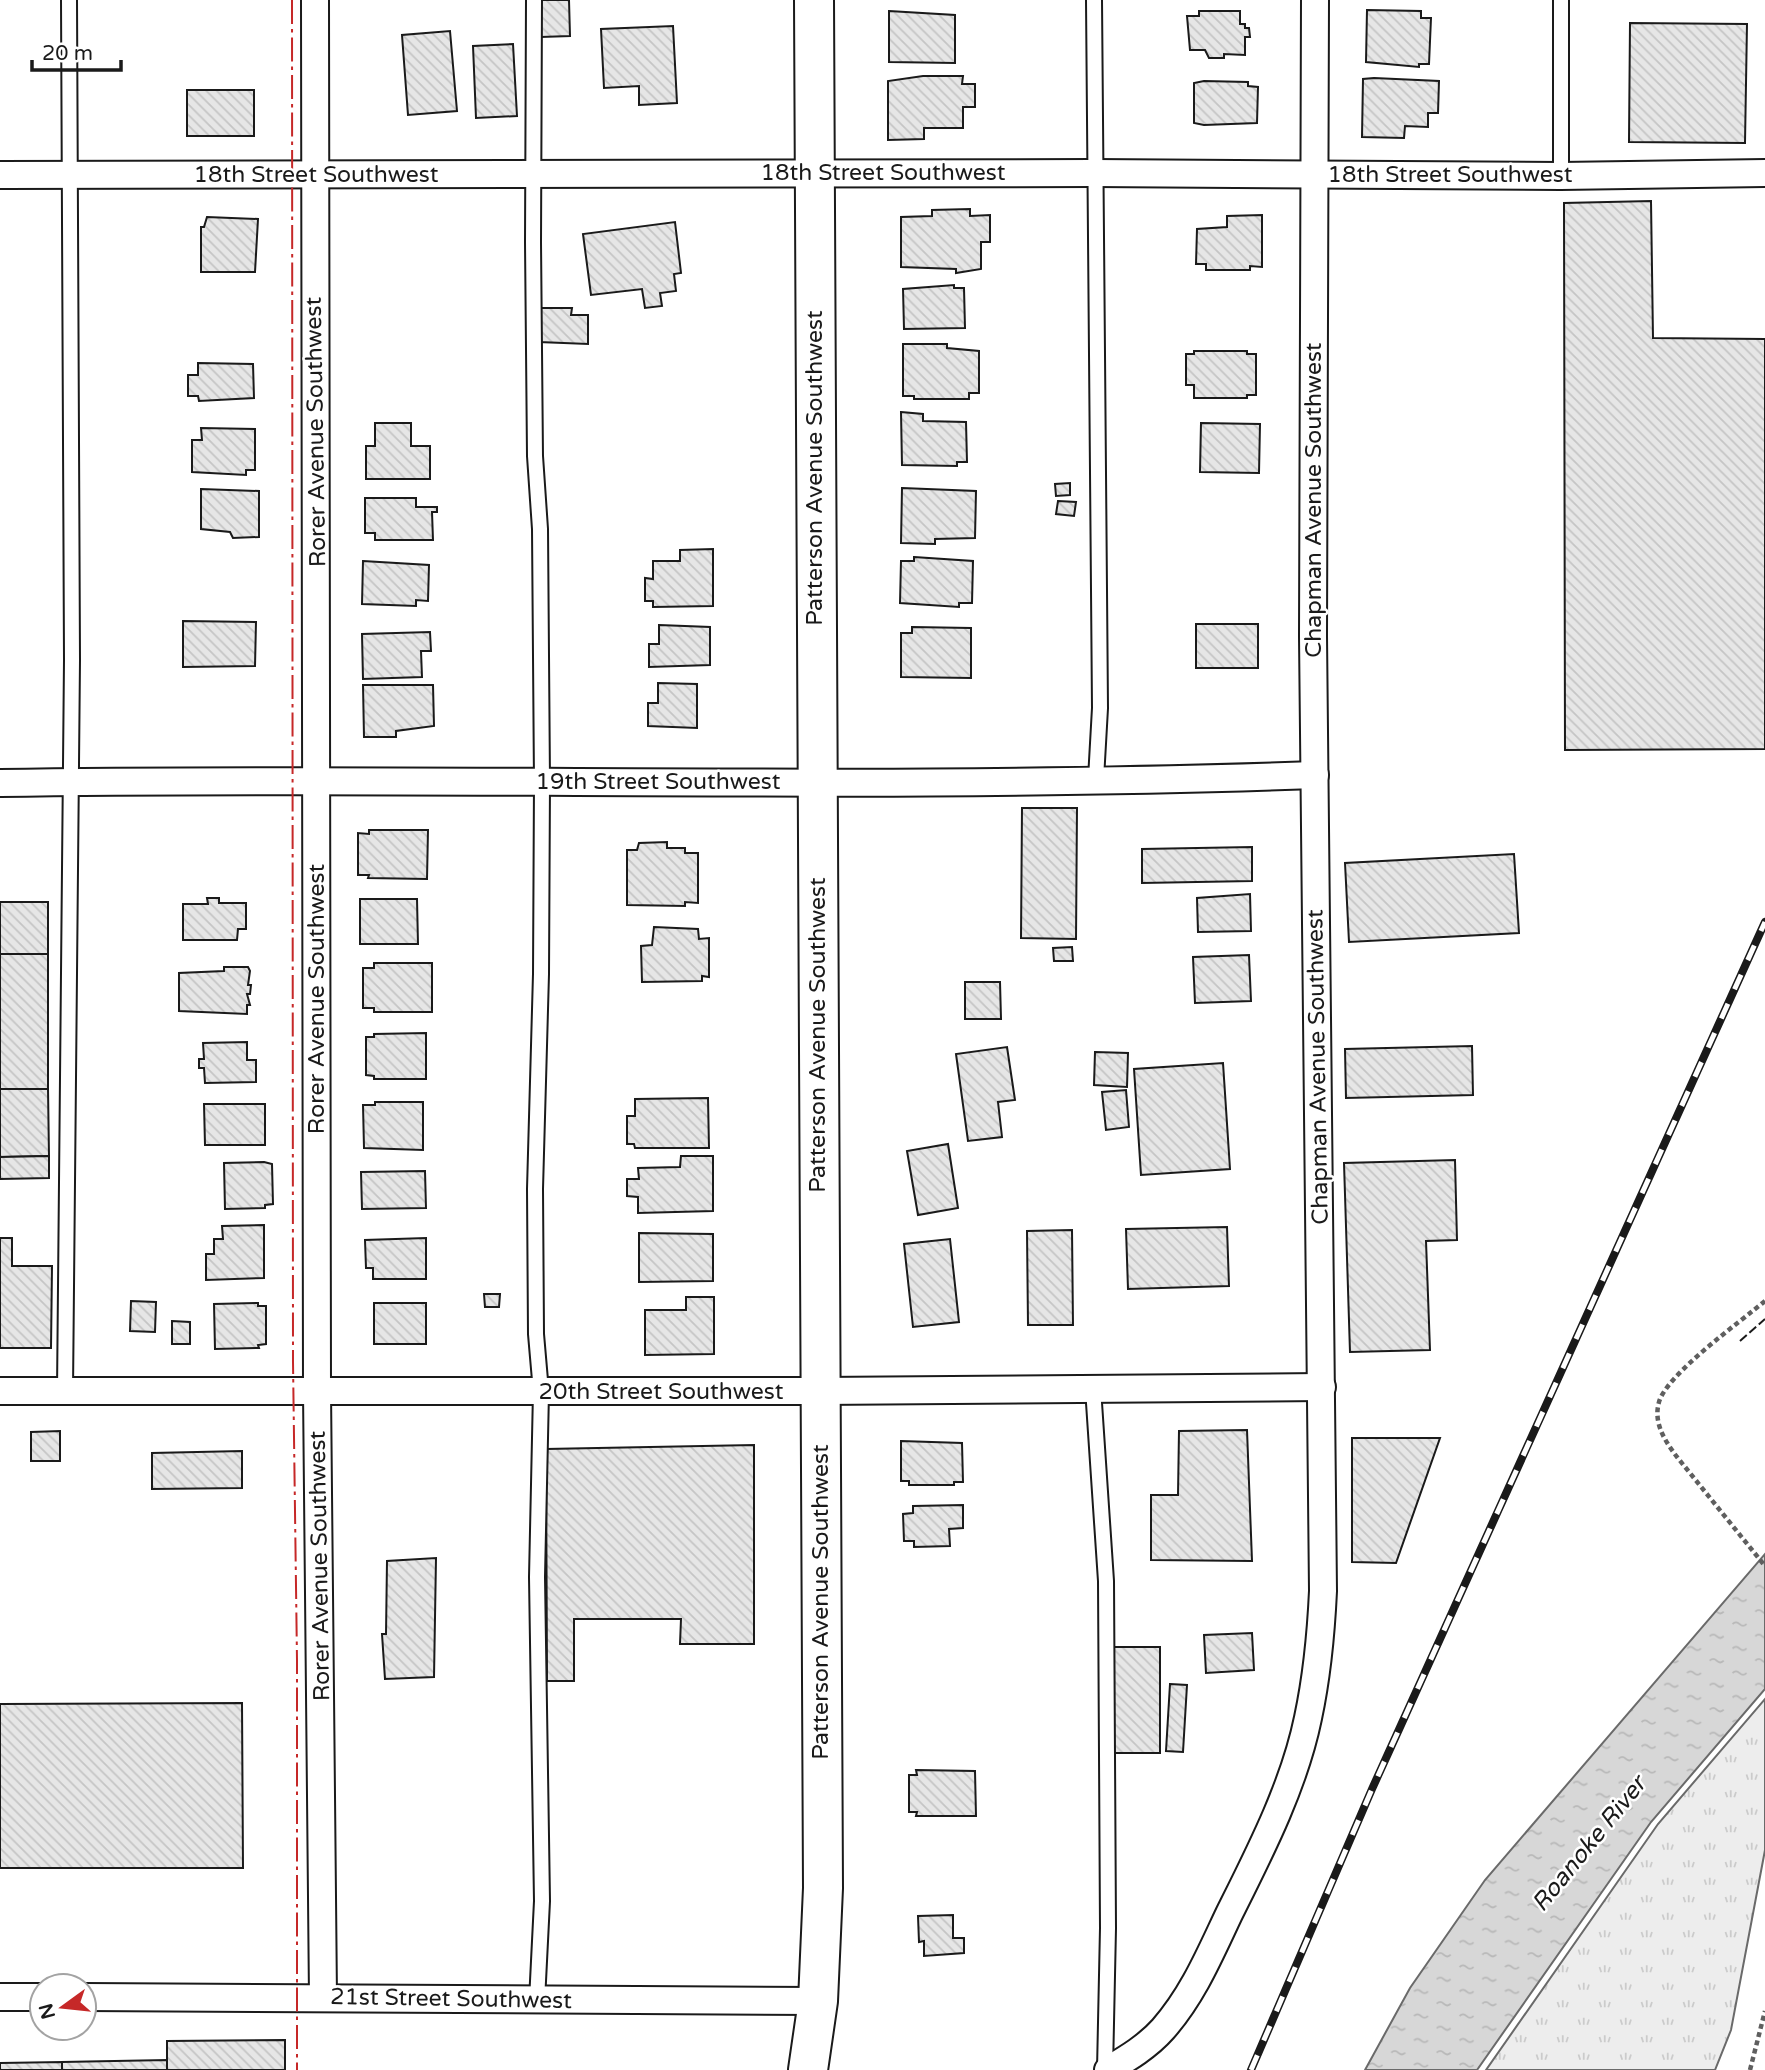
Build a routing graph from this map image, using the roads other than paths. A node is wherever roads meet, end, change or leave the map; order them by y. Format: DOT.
graph roads {
  1 [pos="69,0"];
  2 [pos="315,0"];
  3 [pos="534,0"];
  4 [pos="814,0"];
  5 [pos="1094,0"];
  6 [pos="1315,0"];
  7 [pos="1560,0"];
  8 [pos="534,173"];
  9 [pos="1094,173"];
  10 [pos="1765,173"];
  11 [pos="815,174"];
  12 [pos="1315,174"];
  13 [pos="0,175"];
  14 [pos="68,175"];
  15 [pos="315,175"];
  16 [pos="1561,176"];
  17 [pos="1315,775"];
  18 [pos="1096,779"];
  19 [pos="69,782"];
  20 [pos="542,782"];
  21 [pos="816,782"];
  22 [pos="0,783"];
  23 [pos="316,783"];
  24 [pos="1322,1387"];
  25 [pos="1093,1388"];
  26 [pos="0,1391"];
  27 [pos="65,1391"];
  28 [pos="317,1391"];
  29 [pos="820,1391"];
  30 [pos="541,1392"];
  31 [pos="0,1997"];
  32 [pos="28,1997"];
  33 [pos="98,1997"];
  34 [pos="323,1998"];
  35 [pos="537,2001"];
  36 [pos="818,2001"];
  37 [pos="808,2070"];
  38 [pos="1107,2070"];
  1 -- 14 [label="lane"];
  2 -- 15 [label="street, Rorer Avenue Southwest"];
  3 -- 8 [label="lane"];
  4 -- 11 [label="main road, Patterson Avenue Southwest"];
  5 -- 9 [label="lane"];
  6 -- 12 [label="street, Chapman Avenue Southwest"];
  7 -- 16 [label="lane"];
  8 -- 11 [label="street, 18th Street Southwest"];
  8 -- 15 [label="street, 18th Street Southwest"];
  8 -- 20 [label="lane"];
  9 -- 11 [label="street, 18th Street Southwest"];
  9 -- 12 [label="street, 18th Street Southwest"];
  9 -- 18 [label="lane"];
  10 -- 16 [label="street, 18th Street Southwest"];
  11 -- 21 [label="main road, Patterson Avenue Southwest"];
  12 -- 16 [label="street, 18th Street Southwest"];
  12 -- 17 [label="street, Chapman Avenue Southwest"];
  13 -- 14 [label="street, 18th Street Southwest"];
  14 -- 15 [label="street, 18th Street Southwest"];
  14 -- 19 [label="lane"];
  15 -- 23 [label="street, Rorer Avenue Southwest"];
  17 -- 18 [label="street, 19th Street Southwest"];
  17 -- 24 [label="street, Chapman Avenue Southwest"];
  18 -- 21 [label="street, 19th Street Southwest"];
  19 -- 22 [label="street, 19th Street Southwest"];
  19 -- 23 [label="street, 19th Street Southwest"];
  19 -- 27 [label="lane"];
  20 -- 21 [label="street, 19th Street Southwest"];
  20 -- 23 [label="street, 19th Street Southwest"];
  20 -- 30 [label="lane"];
  21 -- 29 [label="main road, Patterson Avenue Southwest"];
  23 -- 28 [label="street, Rorer Avenue Southwest"];
  24 -- 25 [label="street, 20th Street Southwest"];
  24 -- 38 [label="street, Chapman Avenue Southwest"];
  25 -- 29 [label="street, 20th Street Southwest"];
  25 -- 38 [label="lane"];
  26 -- 27 [label="street, 20th Street Southwest"];
  27 -- 28 [label="street, 20th Street Southwest"];
  28 -- 30 [label="street, 20th Street Southwest"];
  28 -- 34 [label="street, Rorer Avenue Southwest"];
  29 -- 30 [label="street, 20th Street Southwest"];
  29 -- 36 [label="main road, Patterson Avenue Southwest"];
  30 -- 35 [label="lane"];
  31 -- 32 [label="street"];
  33 -- 34 [label="street, 21st Street Southwest"];
  34 -- 35 [label="street, 21st Street Southwest"];
  35 -- 36 [label="street, 21st Street Southwest"];
  36 -- 37 [label="main road, Patterson Avenue Southwest"];
}
